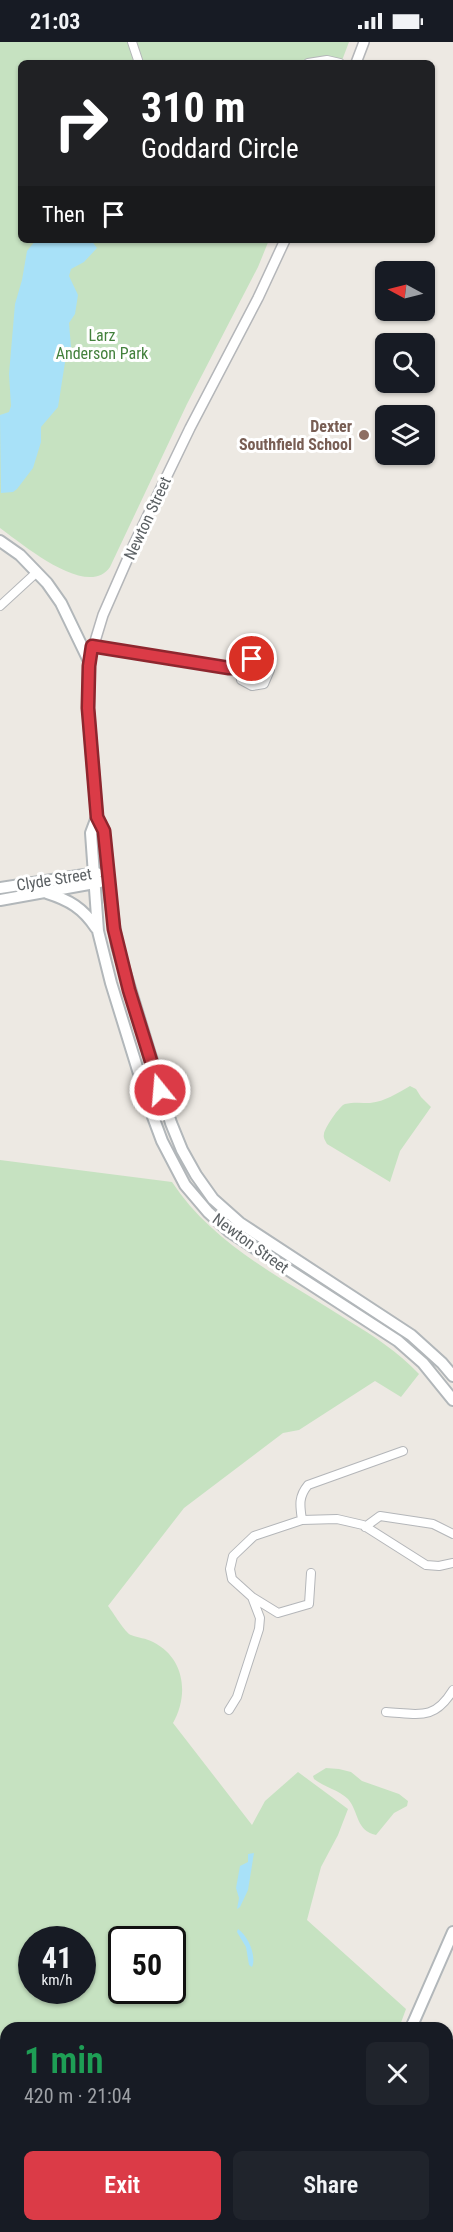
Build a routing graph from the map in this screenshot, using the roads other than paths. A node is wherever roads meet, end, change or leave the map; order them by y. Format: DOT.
graph roads {
  1 [pos="132,42"];
  2 [pos="364,42"];
  3 [pos="138,60"];
  4 [pos="357,60"];
  5 [pos="284,243"];
  6 [pos="0,542"];
  7 [pos="37,572"];
  8 [pos="0,606"];
  9 [pos="92,646"];
  10 [pos="89,661"];
  11 [pos="239,668"];
  12 [pos="97,817"];
  13 [pos="108,876"];
  14 [pos="93,878"];
  15 [pos="0,888"];
  16 [pos="44,891"];
  17 [pos="0,900"];
  18 [pos="98,931"];
  19 [pos="453,1376"];
  20 [pos="453,1400"];
  21 [pos="403,1451"];
  22 [pos="302,1520"];
  23 [pos="365,1527"];
  24 [pos="453,1534"];
  25 [pos="453,1563"];
  26 [pos="311,1573"];
  27 [pos="252,1598"];
  28 [pos="453,1690"];
  29 [pos="229,1710"];
  30 [pos="386,1712"];
  31 [pos="453,1932"];
  32 [pos="417,2022"];
  1 -- 3 [label="street"];
  2 -- 4 [label="street"];
  5 -- 9 [label="street, Newton Street"];
  6 -- 7 [label="main road"];
  7 -- 8 [label="street"];
  7 -- 10 [label="main road"];
  9 -- 10 [label="street, Newton Street"];
  9 -- 11 [label="street"];
  10 -- 12 [label="main road, Newton Street"];
  12 -- 13 [label="main road, Newton Street"];
  12 -- 14 [label="main road, Newton Street"];
  13 -- 14 [label="main road, Clyde Street"];
  13 -- 19 [label="main road, Newton Street"];
  14 -- 15 [label="main road, Clyde Street"];
  14 -- 16 [label="main road, Clyde Street"];
  14 -- 18 [label="main road, Newton Street"];
  16 -- 17 [label="main road, Clyde Street"];
  16 -- 18 [label="main road, Clyde Street"];
  18 -- 20 [label="main road, Newton Street"];
  21 -- 22 [label="street"];
  22 -- 23 [label="street"];
  22 -- 27 [label="street"];
  23 -- 24 [label="street"];
  23 -- 25 [label="street"];
  26 -- 27 [label="street"];
  27 -- 29 [label="street"];
  28 -- 30 [label="street"];
  31 -- 32 [label="main road"];
}
